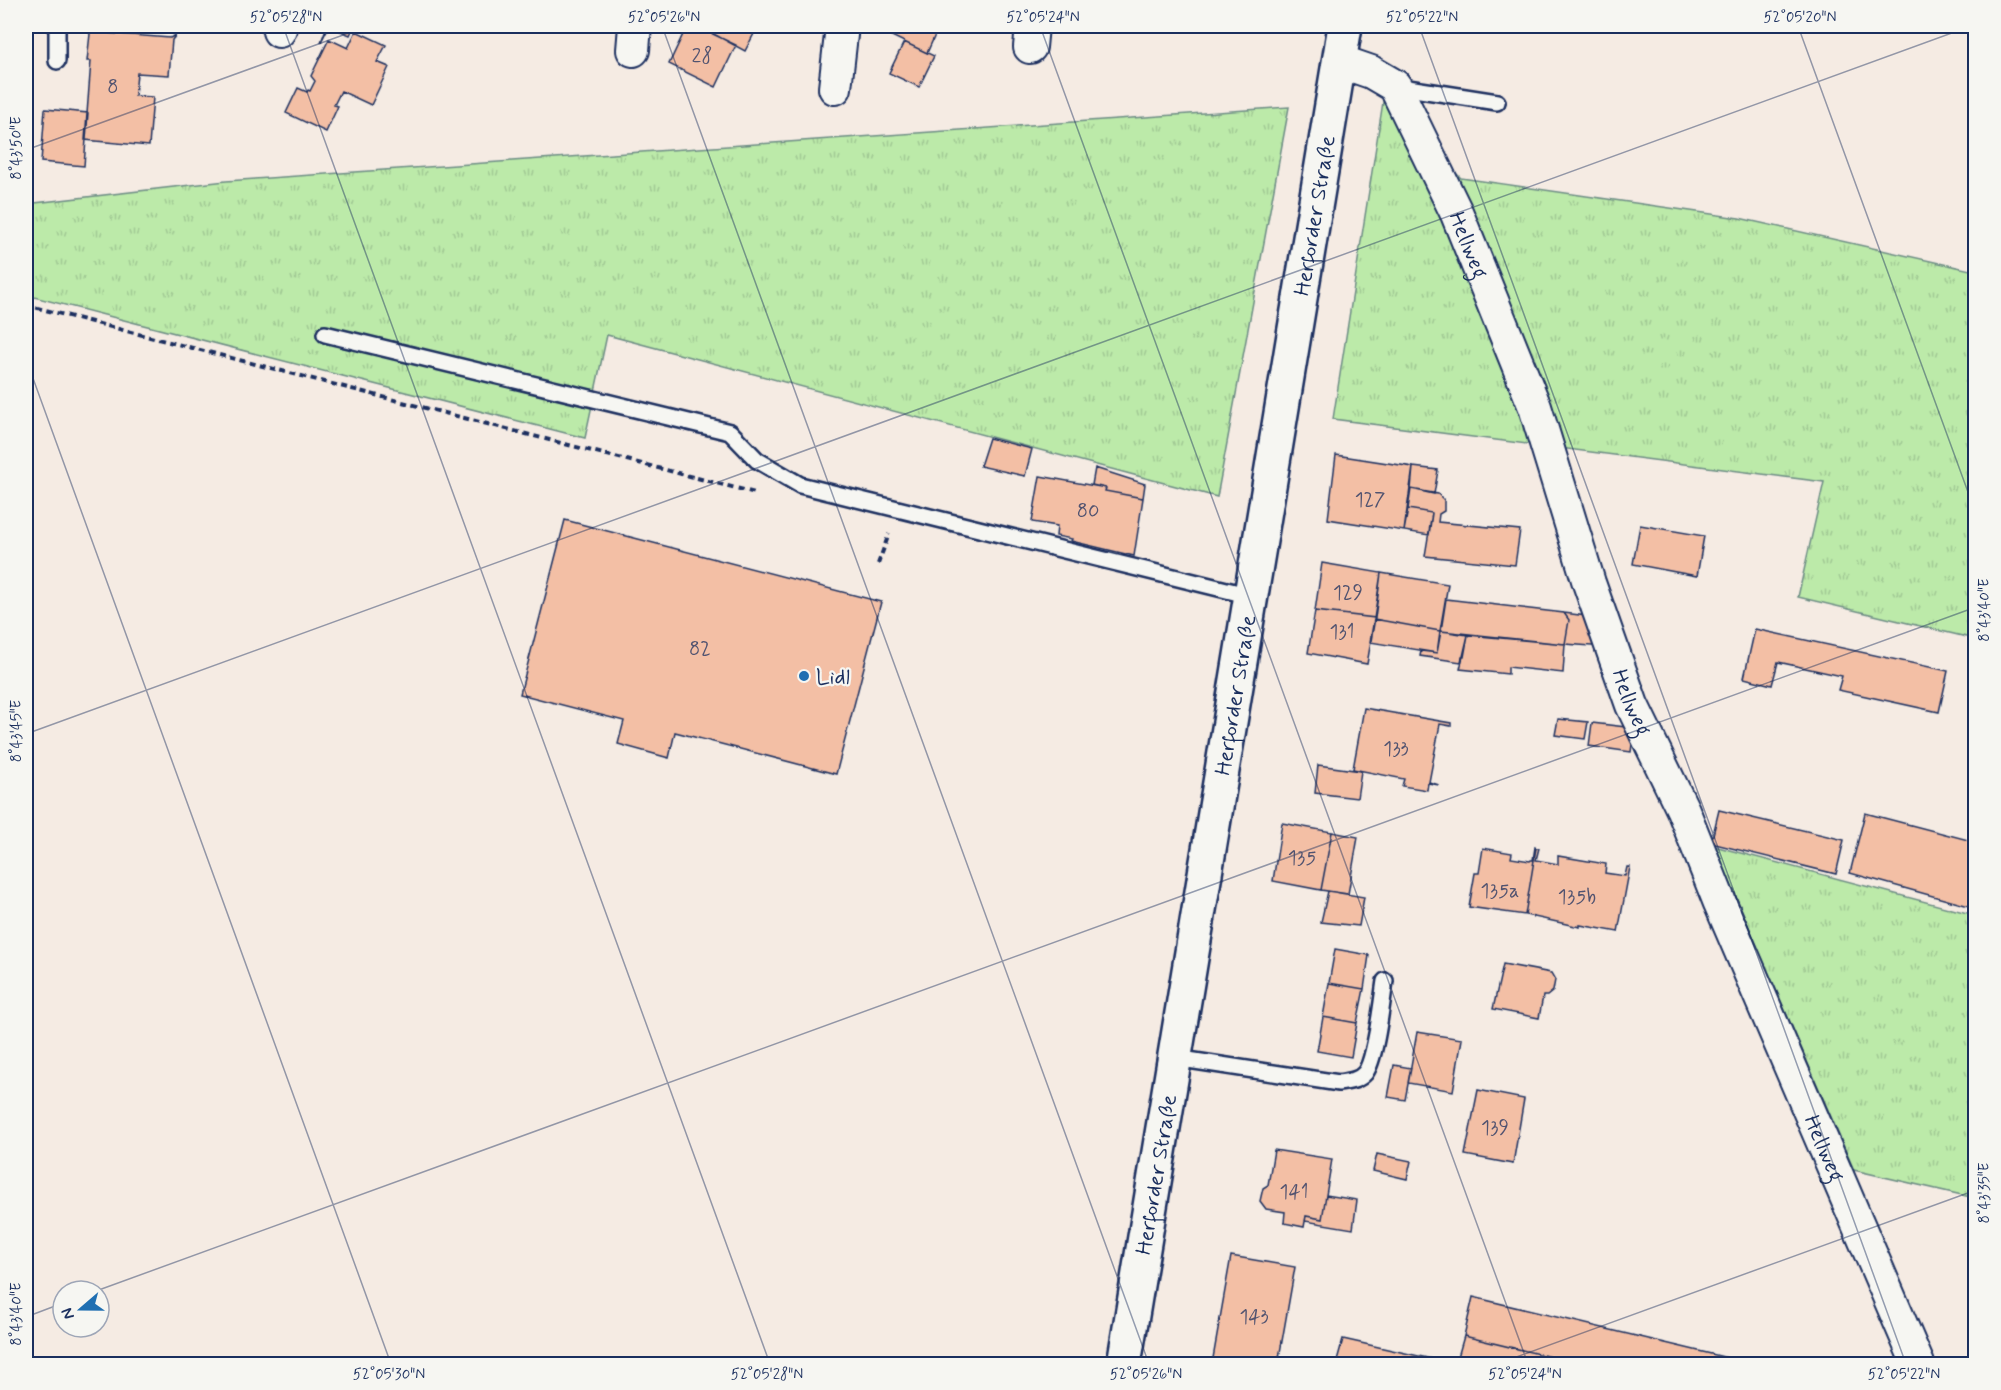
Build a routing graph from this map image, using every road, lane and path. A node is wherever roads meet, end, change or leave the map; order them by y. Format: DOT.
graph roads {
  1 [pos="57,26"];
  2 [pos="842,26"];
  3 [pos="1345,26"];
  4 [pos="57,61"];
  5 [pos="1339,61"];
  6 [pos="1395,86"];
  7 [pos="835,88"];
  8 [pos="1497,102"];
  9 [pos="26,305"];
  10 [pos="326,334"];
  11 [pos="764,495"];
  12 [pos="890,528"];
  13 [pos="878,564"];
  14 [pos="1251,596"];
  15 [pos="1385,981"];
  16 [pos="1175,1058"];
  17 [pos="1124,1365"];
  18 [pos="1918,1365"];
  1 -- 4 [label="lane"];
  2 -- 7 [label="street"];
  3 -- 5 [label="main road, Herforder Straße"];
  5 -- 6 [label="street"];
  5 -- 14 [label="main road, Herforder Straße"];
  6 -- 8 [label="lane"];
  6 -- 18 [label="street, Hellweg"];
  9 -- 11 [label="path"];
  10 -- 14 [label="lane"];
  12 -- 13 [label="path"];
  14 -- 16 [label="main road, Herforder Straße"];
  15 -- 16 [label="lane"];
  16 -- 17 [label="main road, Herforder Straße"];
}
